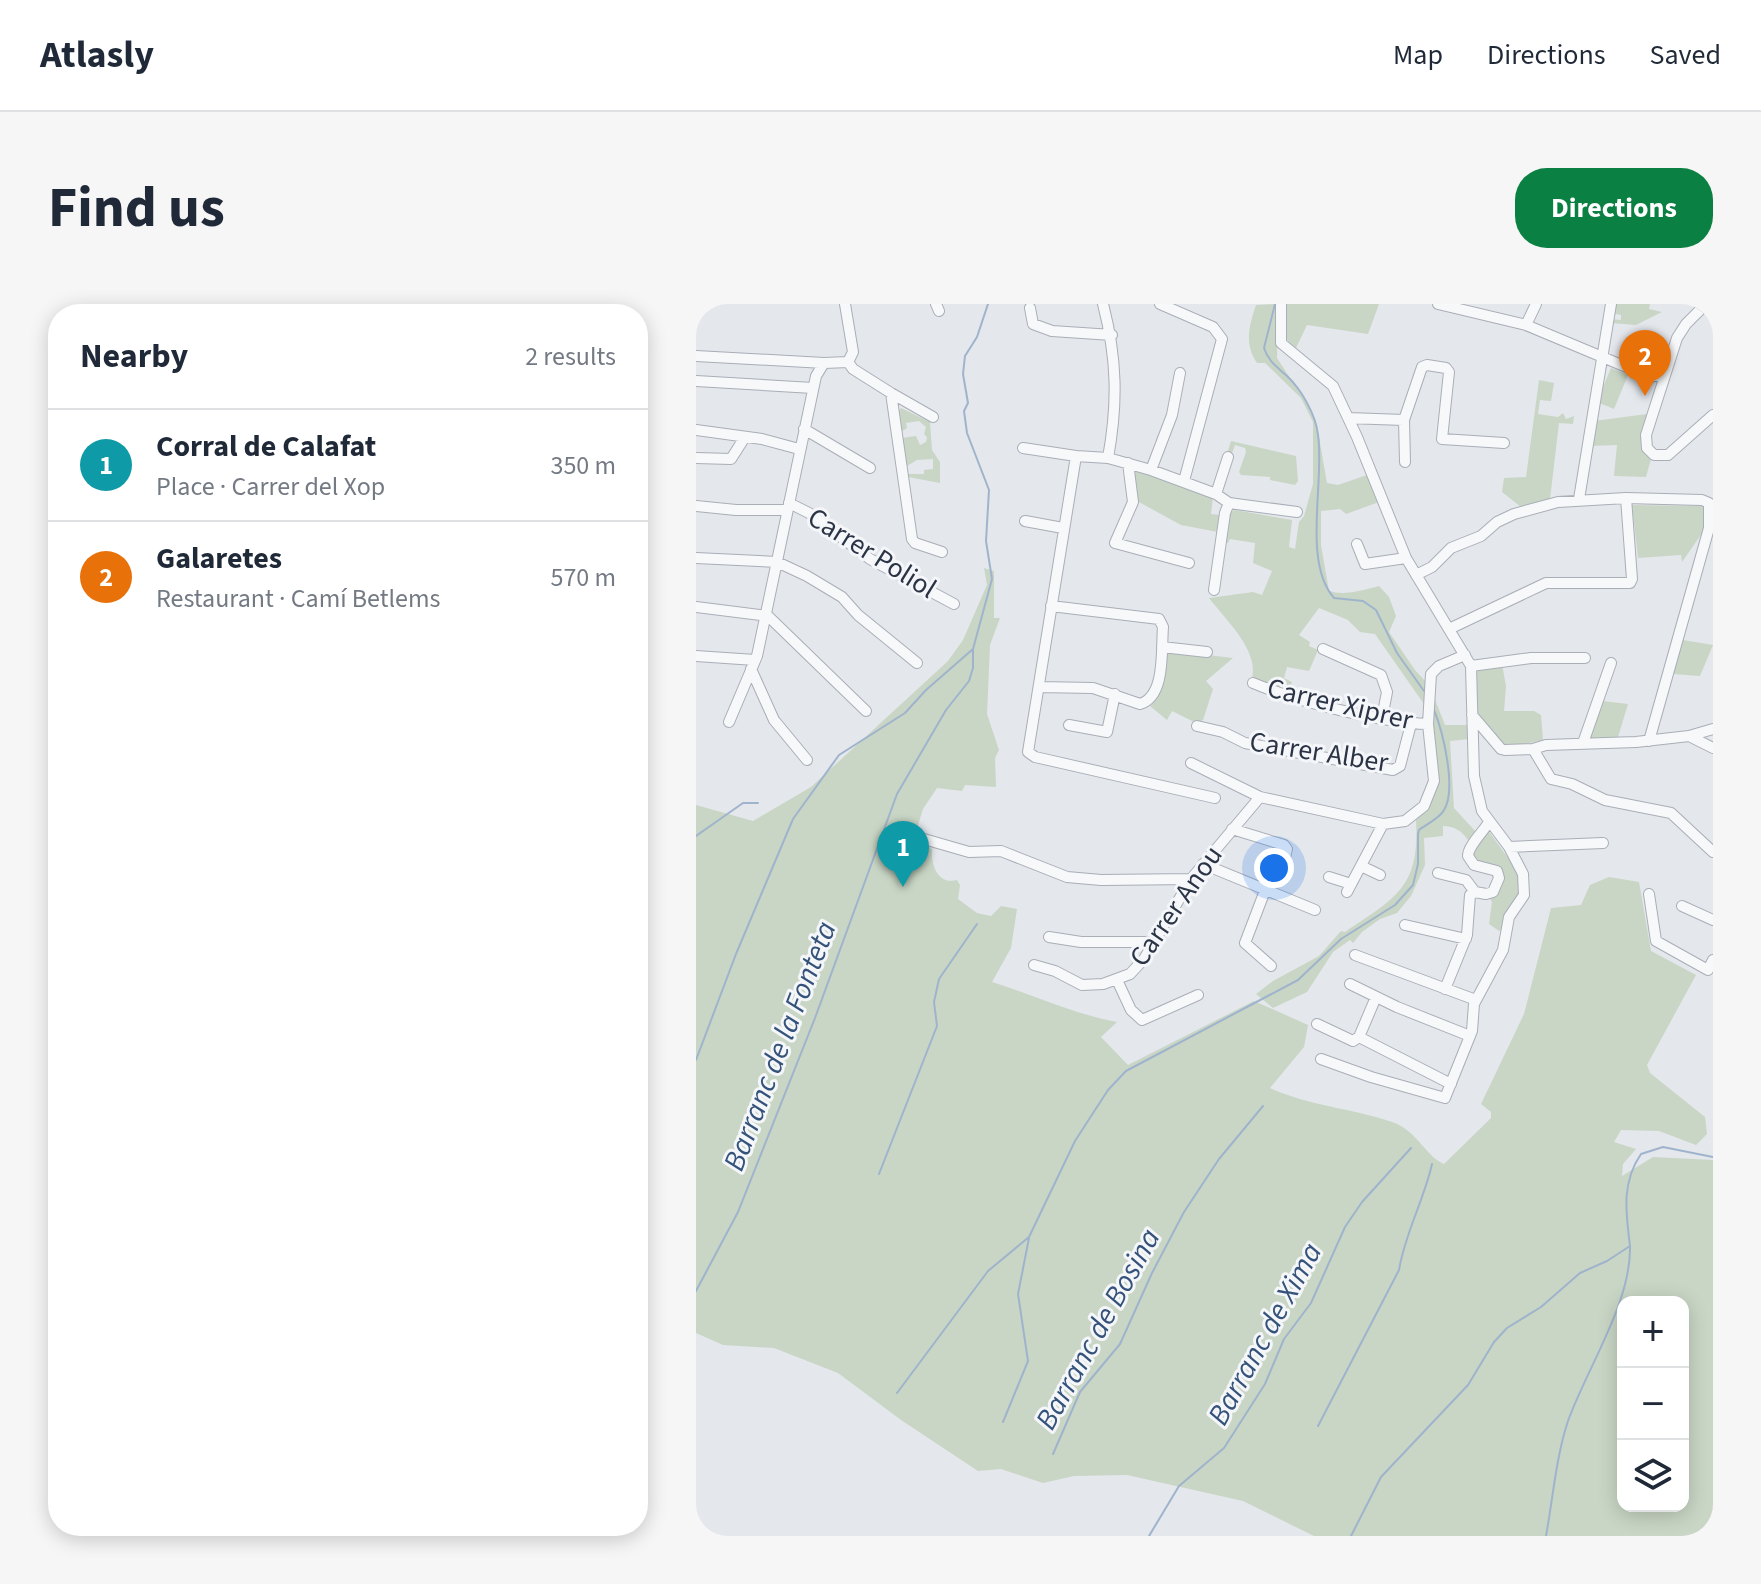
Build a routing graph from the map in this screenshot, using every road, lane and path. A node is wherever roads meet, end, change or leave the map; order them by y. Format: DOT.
graph roads {
  1 [pos="845,304"];
  2 [pos="1103,304"];
  3 [pos="1160,304"];
  4 [pos="1281,304"];
  5 [pos="1438,304"];
  6 [pos="1536,304"];
  7 [pos="1611,304"];
  8 [pos="1706,304"];
  9 [pos="1030,308"];
  10 [pos="1526,325"];
  11 [pos="1112,335"];
  12 [pos="696,356"];
  13 [pos="1600,357"];
  14 [pos="848,362"];
  15 [pos="824,363"];
  16 [pos="1180,373"];
  17 [pos="1643,374"];
  18 [pos="1664,374"];
  19 [pos="696,381"];
  20 [pos="813,388"];
  21 [pos="1660,389"];
  22 [pos="891,393"];
  23 [pos="1713,415"];
  24 [pos="933,417"];
  25 [pos="1348,418"];
  26 [pos="1404,420"];
  27 [pos="804,429"];
  28 [pos="696,430"];
  29 [pos="745,437"];
  30 [pos="1504,443"];
  31 [pos="1023,448"];
  32 [pos="799,449"];
  33 [pos="1076,456"];
  34 [pos="1228,457"];
  35 [pos="696,458"];
  36 [pos="1108,458"];
  37 [pos="1405,462"];
  38 [pos="1128,463"];
  39 [pos="870,468"];
  40 [pos="1151,470"];
  41 [pos="1184,481"];
  42 [pos="1216,494"];
  43 [pos="1626,498"];
  44 [pos="1579,499"];
  45 [pos="1229,503"];
  46 [pos="696,506"];
  47 [pos="788,507"];
  48 [pos="1297,512"];
  49 [pos="1025,521"];
  50 [pos="1063,528"];
  51 [pos="1357,544"];
  52 [pos="942,552"];
  53 [pos="696,558"];
  54 [pos="1406,558"];
  55 [pos="777,562"];
  56 [pos="1189,563"];
  57 [pos="1416,575"];
  58 [pos="1214,590"];
  59 [pos="954,604"];
  60 [pos="1051,606"];
  61 [pos="696,607"];
  62 [pos="764,614"];
  63 [pos="1449,629"];
  64 [pos="1162,647"];
  65 [pos="1323,649"];
  66 [pos="1207,652"];
  67 [pos="1465,655"];
  68 [pos="696,656"];
  69 [pos="1585,658"];
  70 [pos="917,663"];
  71 [pos="1611,663"];
  72 [pos="753,665"];
  73 [pos="1471,666"];
  74 [pos="1253,683"];
  75 [pos="1039,687"];
  76 [pos="1115,694"];
  77 [pos="866,711"];
  78 [pos="1472,715"];
  79 [pos="1382,718"];
  80 [pos="729,722"];
  81 [pos="1411,724"];
  82 [pos="1428,724"];
  83 [pos="1069,725"];
  84 [pos="1197,726"];
  85 [pos="1713,729"];
  86 [pos="1689,736"];
  87 [pos="1649,741"];
  88 [pos="1583,743"];
  89 [pos="1713,748"];
  90 [pos="1533,749"];
  91 [pos="807,760"];
  92 [pos="1191,763"];
  93 [pos="1260,797"];
  94 [pos="1215,798"];
  95 [pos="1489,822"];
  96 [pos="1383,824"];
  97 [pos="1232,829"];
  98 [pos="917,837"];
  99 [pos="1603,843"];
  100 [pos="1509,847"];
  101 [pos="1713,852"];
  102 [pos="1203,864"];
  103 [pos="1283,866"];
  104 [pos="1361,866"];
  105 [pos="1438,873"];
  106 [pos="1380,875"];
  107 [pos="1329,877"];
  108 [pos="1191,879"];
  109 [pos="1266,888"];
  110 [pos="1475,892"];
  111 [pos="1649,894"];
  112 [pos="1682,906"];
  113 [pos="1315,910"];
  114 [pos="1713,920"];
  115 [pos="1405,925"];
  116 [pos="1049,937"];
  117 [pos="1466,939"];
  118 [pos="1154,942"];
  119 [pos="1355,955"];
  120 [pos="1713,960"];
  121 [pos="1034,965"];
  122 [pos="1271,966"];
  123 [pos="1117,980"];
  124 [pos="1350,984"];
  125 [pos="1445,989"];
  126 [pos="1198,995"];
  127 [pos="1376,997"];
  128 [pos="1476,1000"];
  129 [pos="1317,1024"];
  130 [pos="1470,1036"];
  131 [pos="1359,1037"];
  132 [pos="1321,1059"];
  133 [pos="1451,1084"];
  1 -- 14 [label="street"];
  2 -- 11 [label="street"];
  3 -- 41 [label="street"];
  4 -- 25 [label="street"];
  5 -- 10 [label="street"];
  6 -- 10 [label="street"];
  7 -- 13 [label="street"];
  8 -- 18 [label="street"];
  9 -- 11 [label="street"];
  10 -- 13 [label="street"];
  11 -- 36 [label="street"];
  12 -- 15 [label="street"];
  13 -- 17 [label="street"];
  13 -- 44 [label="street"];
  14 -- 15 [label="street"];
  14 -- 22 [label="street"];
  15 -- 20 [label="street"];
  16 -- 40 [label="street"];
  17 -- 18 [label="street"];
  17 -- 21 [label="street"];
  18 -- 21 [label="street"];
  19 -- 20 [label="street"];
  20 -- 27 [label="street"];
  21 -- 23 [label="street"];
  22 -- 24 [label="street"];
  22 -- 52 [label="street"];
  25 -- 26 [label="street"];
  25 -- 54 [label="street"];
  26 -- 30 [label="street"];
  26 -- 37 [label="street"];
  27 -- 32 [label="street"];
  27 -- 39 [label="street"];
  28 -- 29 [label="street"];
  29 -- 32 [label="street"];
  29 -- 35 [label="street"];
  31 -- 33 [label="street"];
  32 -- 47 [label="street"];
  33 -- 36 [label="street"];
  33 -- 50 [label="street"];
  34 -- 42 [label="street"];
  36 -- 38 [label="street"];
  38 -- 40 [label="street"];
  38 -- 56 [label="street"];
  40 -- 41 [label="street"];
  41 -- 42 [label="street"];
  42 -- 45 [label="street"];
  43 -- 44 [label="street"];
  43 -- 63 [label="street"];
  43 -- 87 [label="street"];
  44 -- 57 [label="street"];
  45 -- 48 [label="street"];
  45 -- 58 [label="street"];
  46 -- 47 [label="street"];
  47 -- 55 [label="street"];
  47 -- 59 [label="street, Carrer Poliol"];
  49 -- 50 [label="street"];
  50 -- 60 [label="street"];
  51 -- 54 [label="street"];
  53 -- 55 [label="street"];
  54 -- 57 [label="street"];
  55 -- 62 [label="street"];
  55 -- 70 [label="street"];
  57 -- 63 [label="street"];
  60 -- 64 [label="street"];
  60 -- 75 [label="street"];
  61 -- 62 [label="street"];
  62 -- 72 [label="street"];
  62 -- 77 [label="street"];
  63 -- 67 [label="street"];
  64 -- 66 [label="street"];
  64 -- 76 [label="street"];
  65 -- 79 [label="street"];
  67 -- 73 [label="street"];
  67 -- 82 [label="street"];
  68 -- 72 [label="street"];
  69 -- 73 [label="street"];
  71 -- 88 [label="street"];
  72 -- 80 [label="street"];
  72 -- 91 [label="street"];
  73 -- 78 [label="street"];
  74 -- 79 [label="street, Carrer Xiprer"];
  75 -- 76 [label="street"];
  75 -- 94 [label="street"];
  76 -- 83 [label="street"];
  78 -- 90 [label="street"];
  78 -- 95 [label="street"];
  79 -- 81 [label="street, Carrer Xiprer"];
  81 -- 82 [label="street, Carrer Xiprer"];
  81 -- 84 [label="street, Carrer Alber"];
  82 -- 96 [label="street"];
  85 -- 86 [label="street"];
  86 -- 87 [label="street"];
  86 -- 89 [label="street"];
  87 -- 88 [label="street"];
  88 -- 90 [label="street"];
  90 -- 101 [label="street"];
  92 -- 93 [label="street"];
  93 -- 96 [label="street"];
  93 -- 97 [label="street, Carrer Anou"];
  95 -- 100 [label="street"];
  95 -- 110 [label="street"];
  96 -- 104 [label="street"];
  97 -- 102 [label="street, Carrer Anou"];
  97 -- 103 [label="street, Carrer Anou"];
  98 -- 108 [label="street"];
  99 -- 100 [label="street"];
  100 -- 128 [label="street"];
  102 -- 108 [label="street, Carrer Anou"];
  102 -- 109 [label="street"];
  104 -- 106 [label="street"];
  104 -- 107 [label="street"];
  105 -- 110 [label="street"];
  108 -- 118 [label="street, Carrer Anou"];
  109 -- 113 [label="street"];
  109 -- 122 [label="street"];
  110 -- 117 [label="street"];
  111 -- 120 [label="street"];
  112 -- 114 [label="street"];
  115 -- 117 [label="street"];
  116 -- 118 [label="street"];
  117 -- 125 [label="street"];
  118 -- 123 [label="street, Carrer Anou"];
  119 -- 125 [label="street"];
  121 -- 123 [label="street, Carrer Anou"];
  123 -- 126 [label="street, Carrer Anou"];
  124 -- 127 [label="street"];
  125 -- 128 [label="street"];
  127 -- 130 [label="street"];
  127 -- 131 [label="street"];
  128 -- 130 [label="street"];
  129 -- 131 [label="street"];
  130 -- 133 [label="street"];
  131 -- 133 [label="street"];
  132 -- 133 [label="street"];
}
